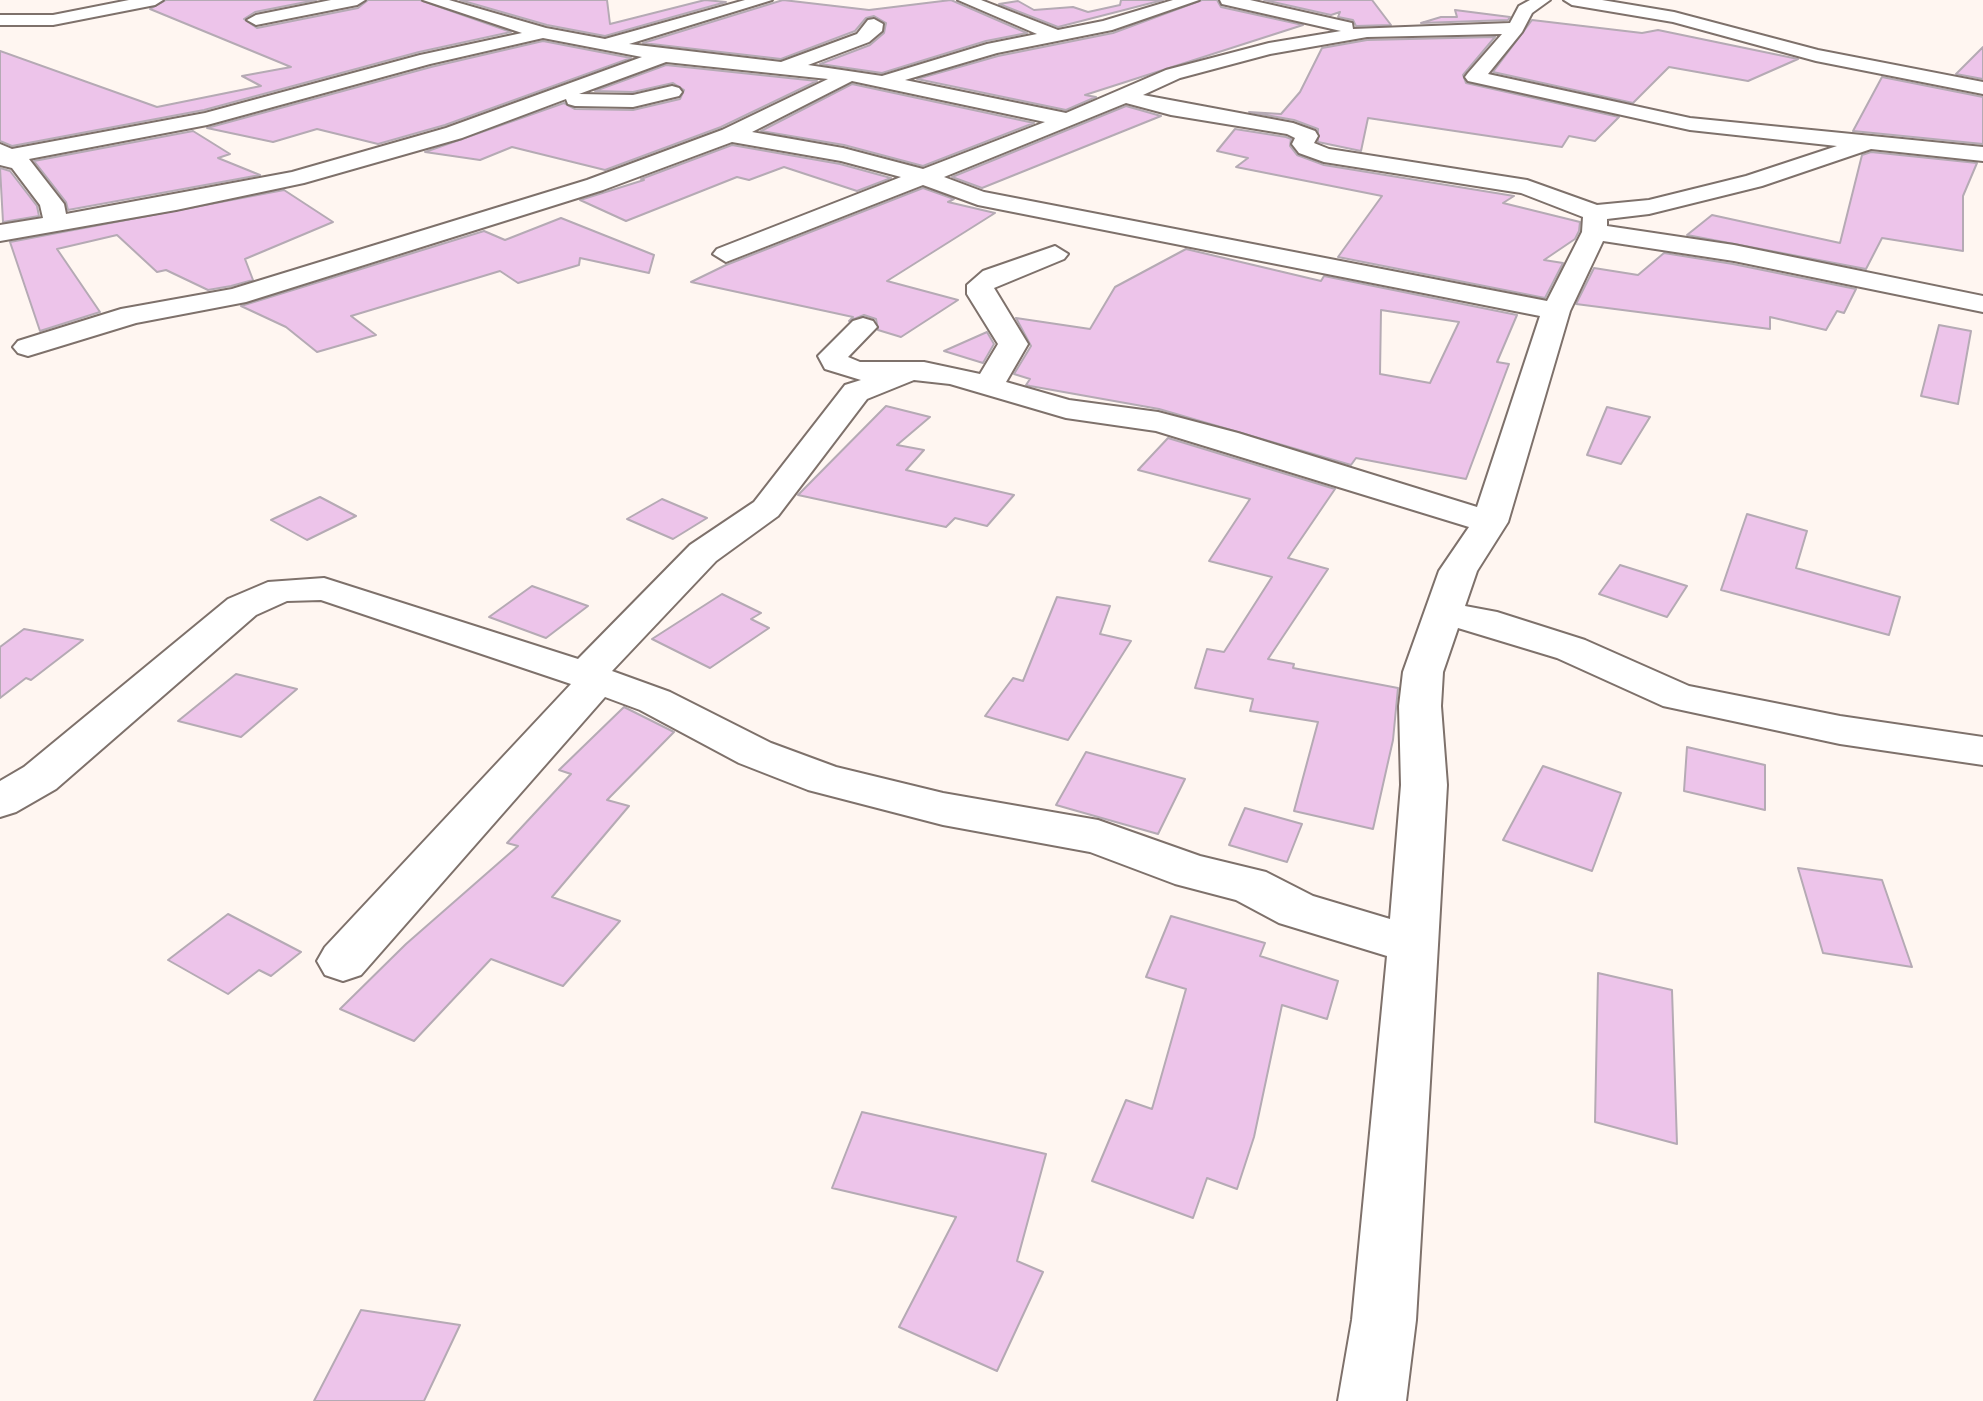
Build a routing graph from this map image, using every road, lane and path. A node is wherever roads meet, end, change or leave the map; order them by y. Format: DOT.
graph roads {
  1 [pos="155,0"];
  2 [pos="357,0"];
  3 [pos="431,0"];
  4 [pos="764,0"];
  5 [pos="966,0"];
  6 [pos="1191,0"];
  7 [pos="1228,0"];
  8 [pos="1542,0"];
  9 [pos="1572,0"];
  10 [pos="504,2"];
  11 [pos="470,11"];
  12 [pos="1436,11"];
  13 [pos="0,20"];
  14 [pos="256,20"];
  15 [pos="38,22"];
  16 [pos="874,24"];
  17 [pos="1459,27"];
  18 [pos="1516,28"];
  19 [pos="1367,32"];
  20 [pos="543,33"];
  21 [pos="1052,34"];
  22 [pos="56,39"];
  23 [pos="607,45"];
  24 [pos="664,56"];
  25 [pos="783,69"];
  26 [pos="850,75"];
  27 [pos="884,81"];
  28 [pos="1983,88"];
  29 [pos="672,92"];
  30 [pos="558,96"];
  31 [pos="1123,96"];
  32 [pos="1067,120"];
  33 [pos="730,135"];
  34 [pos="1870,142"];
  35 [pos="1983,154"];
  36 [pos="4,155"];
  37 [pos="919,175"];
  38 [pos="1595,222"];
  39 [pos="56,224"];
  40 [pos="0,233"];
  41 [pos="726,254"];
  42 [pos="1055,254"];
  43 [pos="1983,304"];
  44 [pos="1556,311"];
  45 [pos="863,327"];
  46 [pos="28,347"];
  47 [pos="924,371"];
  48 [pos="988,386"];
  49 [pos="1490,522"];
  50 [pos="1441,614"];
  51 [pos="592,677"];
  52 [pos="1983,751"];
  53 [pos="0,801"];
  54 [pos="1413,945"];
  55 [pos="343,961"];
  56 [pos="1372,1401"];
  1 -- 15 [label="street"];
  2 -- 14 [label="street"];
  3 -- 11 [label="street"];
  4 -- 23 [label="street"];
  5 -- 21 [label="street"];
  6 -- 21 [label="street"];
  7 -- 19 [label="street"];
  8 -- 18 [label="street"];
  9 -- 28 [label="street"];
  10 -- 11 [label="street"];
  11 -- 20 [label="street"];
  12 -- 17 [label="street"];
  13 -- 15 [label="street"];
  15 -- 22 [label="street"];
  16 -- 25 [label="street"];
  17 -- 18 [label="street"];
  17 -- 19 [label="street"];
  18 -- 34 [label="street"];
  19 -- 31 [label="street"];
  20 -- 23 [label="street"];
  20 -- 36 [label="street"];
  21 -- 27 [label="street"];
  23 -- 24 [label="street"];
  24 -- 25 [label="street"];
  24 -- 30 [label="street"];
  25 -- 26 [label="street"];
  26 -- 27 [label="street"];
  26 -- 33 [label="street"];
  27 -- 32 [label="street"];
  29 -- 30 [label="street"];
  30 -- 39 [label="street"];
  31 -- 32 [label="street"];
  31 -- 38 [label="street"];
  32 -- 37 [label="street"];
  33 -- 37 [label="street"];
  33 -- 46 [label="street"];
  34 -- 35 [label="street"];
  34 -- 38 [label="street"];
  36 -- 39 [label="street"];
  37 -- 41 [label="street"];
  37 -- 44 [label="street"];
  38 -- 43 [label="street"];
  38 -- 44 [label="street"];
  39 -- 40 [label="street"];
  42 -- 48 [label="street"];
  44 -- 49 [label="street"];
  45 -- 47 [label="street"];
  47 -- 48 [label="street"];
  47 -- 51 [label="street"];
  48 -- 49 [label="street"];
  49 -- 50 [label="street"];
  50 -- 52 [label="street"];
  50 -- 54 [label="street"];
  51 -- 53 [label="street"];
  51 -- 54 [label="street"];
  51 -- 55 [label="street"];
  54 -- 56 [label="street"];
}
